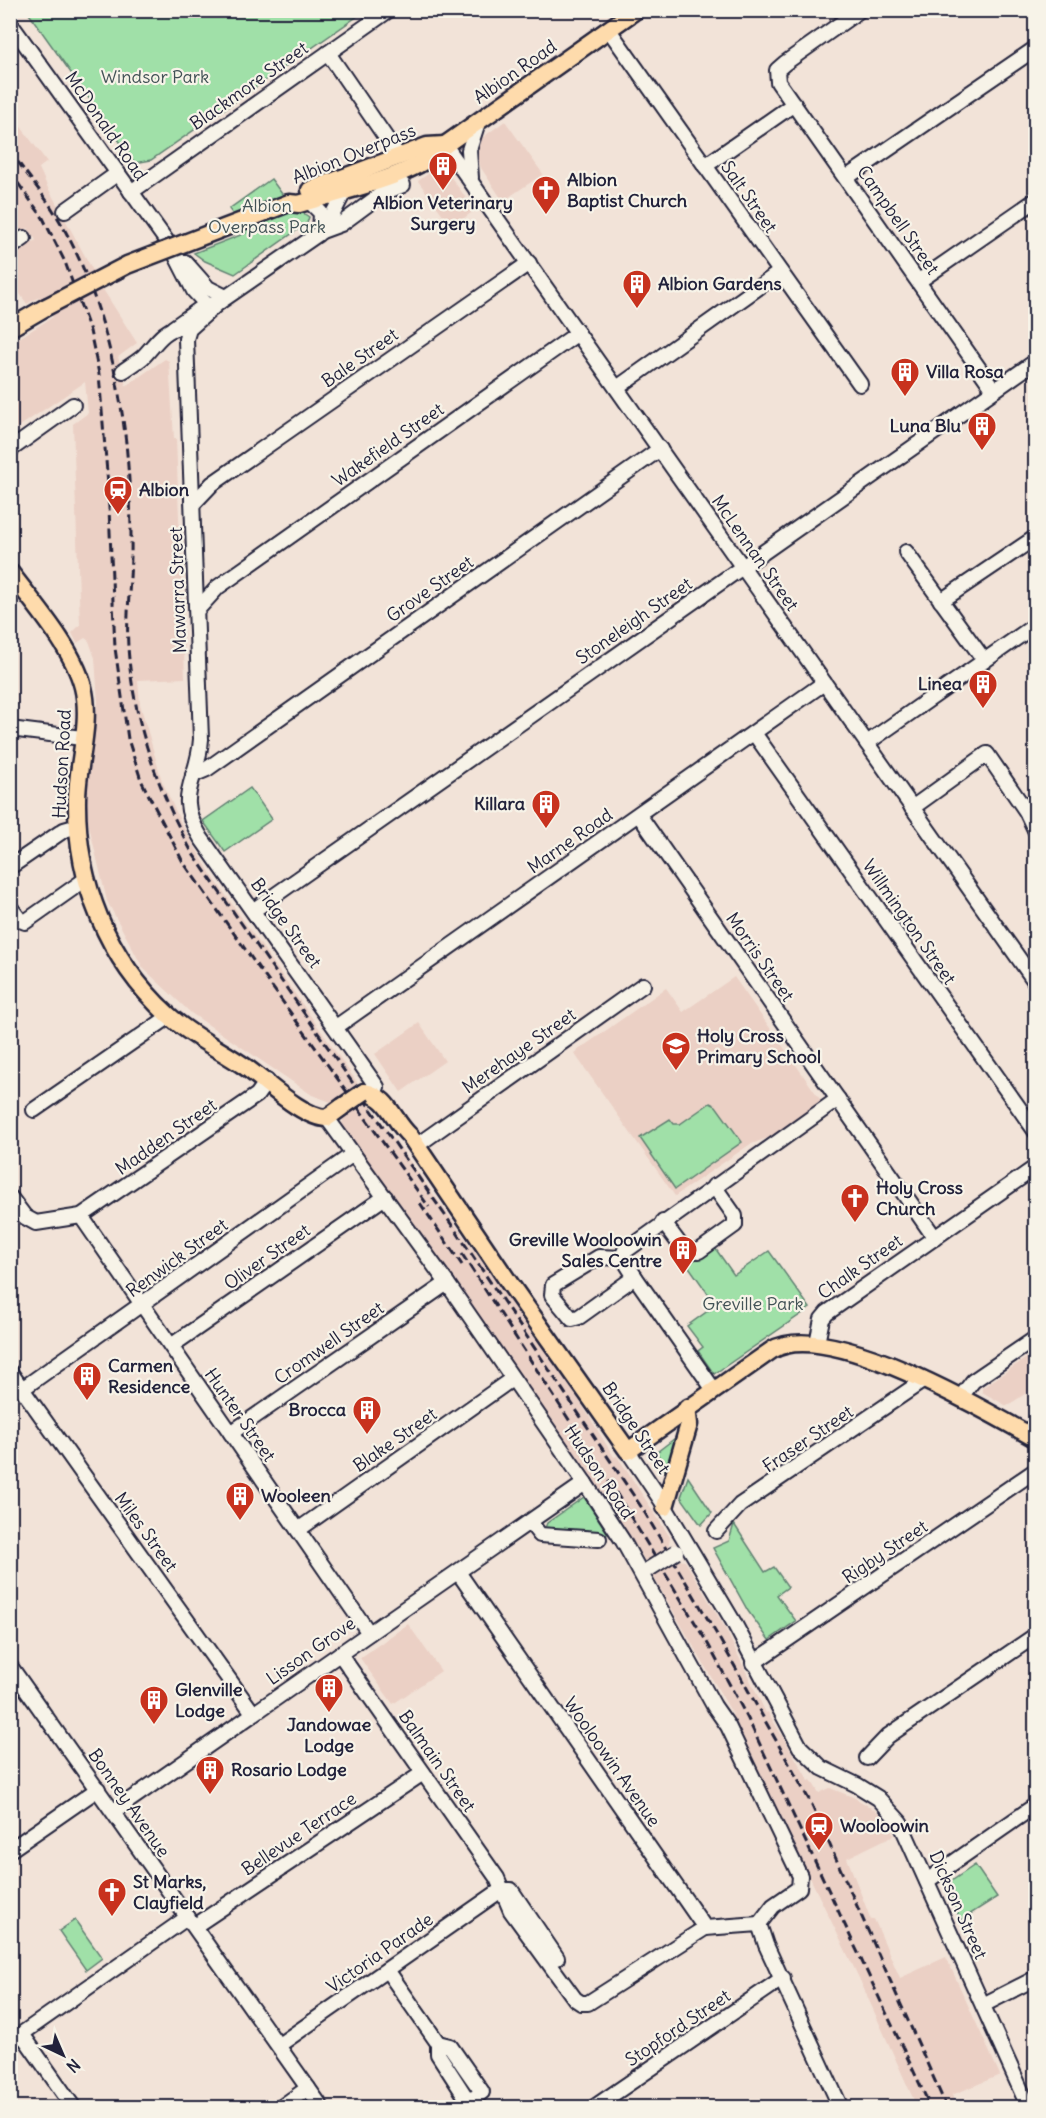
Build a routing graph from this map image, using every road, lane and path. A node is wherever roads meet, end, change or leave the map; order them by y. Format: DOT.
graph roads {
  1 [pos="389,10"];
  2 [pos="636,10"];
  3 [pos="860,10"];
  4 [pos="609,30"];
  5 [pos="13,31"];
  6 [pos="1035,48"];
  7 [pos="328,53"];
  8 [pos="794,104"];
  9 [pos="478,122"];
  10 [pos="445,144"];
  11 [pos="399,157"];
  12 [pos="705,166"];
  13 [pos="118,173"];
  14 [pos="846,178"];
  15 [pos="473,183"];
  16 [pos="403,185"];
  17 [pos="346,189"];
  18 [pos="131,192"];
  19 [pos="309,201"];
  20 [pos="1035,201"];
  21 [pos="289,203"];
  22 [pos="65,211"];
  23 [pos="320,232"];
  24 [pos="24,238"];
  25 [pos="10,248"];
  26 [pos="173,250"];
  27 [pos="529,263"];
  28 [pos="780,272"];
  29 [pos="919,281"];
  30 [pos="217,302"];
  31 [pos="10,328"];
  32 [pos="173,328"];
  33 [pos="188,331"];
  34 [pos="578,333"];
  35 [pos="1035,361"];
  36 [pos="123,371"];
  37 [pos="860,384"];
  38 [pos="617,388"];
  39 [pos="994,390"];
  40 [pos="73,405"];
  41 [pos="660,449"];
  42 [pos="10,450"];
  43 [pos="192,483"];
  44 [pos="212,484"];
  45 [pos="193,504"];
  46 [pos="1035,537"];
  47 [pos="906,552"];
  48 [pos="742,566"];
  49 [pos="10,572"];
  50 [pos="196,578"];
  51 [pos="218,587"];
  52 [pos="941,601"];
  53 [pos="198,609"];
  54 [pos="1031,628"];
  55 [pos="984,660"];
  56 [pos="824,683"];
  57 [pos="10,729"];
  58 [pos="754,733"];
  59 [pos="82,738"];
  60 [pos="867,743"];
  61 [pos="200,748"];
  62 [pos="220,758"];
  63 [pos="193,775"];
  64 [pos="912,807"];
  65 [pos="639,815"];
  66 [pos="78,826"];
  67 [pos="1035,832"];
  68 [pos="10,867"];
  69 [pos="86,879"];
  70 [pos="10,907"];
  71 [pos="254,910"];
  72 [pos="15,923"];
  73 [pos="1035,983"];
  74 [pos="643,985"];
  75 [pos="170,1016"];
  76 [pos="336,1027"];
  77 [pos="267,1081"];
  78 [pos="371,1089"];
  79 [pos="837,1099"];
  80 [pos="34,1110"];
  81 [pos="326,1114"];
  82 [pos="1035,1132"];
  83 [pos="413,1141"];
  84 [pos="353,1154"];
  85 [pos="1035,1167"];
  86 [pos="714,1186"];
  87 [pos="10,1197"];
  88 [pos="385,1197"];
  89 [pos="81,1216"];
  90 [pos="663,1222"];
  91 [pos="935,1238"];
  92 [pos="623,1258"];
  93 [pos="635,1277"];
  94 [pos="447,1283"];
  95 [pos="142,1304"];
  96 [pos="1035,1338"];
  97 [pos="817,1343"];
  98 [pos="171,1346"];
  99 [pos="10,1372"];
  100 [pos="512,1379"];
  101 [pos="924,1380"];
  102 [pos="22,1389"];
  103 [pos="714,1390"];
  104 [pos="960,1398"];
  105 [pos="687,1408"];
  106 [pos="231,1433"];
  107 [pos="1035,1439"];
  108 [pos="628,1451"];
  109 [pos="1035,1470"];
  110 [pos="585,1483"];
  111 [pos="665,1507"];
  112 [pos="530,1522"];
  113 [pos="298,1530"];
  114 [pos="716,1532"];
  115 [pos="599,1539"];
  116 [pos="681,1549"];
  117 [pos="458,1572"];
  118 [pos="645,1572"];
  119 [pos="369,1633"];
  120 [pos="1035,1635"];
  121 [pos="339,1654"];
  122 [pos="753,1662"];
  123 [pos="12,1671"];
  124 [pos="253,1713"];
  125 [pos="807,1756"];
  126 [pos="867,1758"];
  127 [pos="423,1773"];
  128 [pos="98,1789"];
  129 [pos="1035,1805"];
  130 [pos="114,1811"];
  131 [pos="10,1850"];
  132 [pos="927,1881"];
  133 [pos="501,1890"];
  134 [pos="192,1921"];
  135 [pos="759,1924"];
  136 [pos="705,1928"];
  137 [pos="387,1970"];
  138 [pos="783,1978"];
  139 [pos="1035,1978"];
  140 [pos="983,2005"];
  141 [pos="16,2038"];
  142 [pos="438,2043"];
  143 [pos="279,2045"];
  144 [pos="308,2088"];
  145 [pos="465,2105"];
  146 [pos="74,2108"];
  147 [pos="280,2108"];
  148 [pos="322,2108"];
  149 [pos="593,2108"];
  150 [pos="841,2108"];
  151 [pos="1029,2108"];
  1 -- 7 [label="street, Blackmore Street"];
  2 -- 4 [label="main road, Albion Road"];
  3 -- 8 [label="street, Campbell Street"];
  4 -- 9 [label="main road, Albion Road"];
  4 -- 12 [label="street, Salt Street"];
  5 -- 13 [label="street, McDonald Road"];
  6 -- 14 [label="street"];
  7 -- 11 [label="street"];
  7 -- 18 [label="street, Blackmore Street"];
  8 -- 12 [label="street"];
  8 -- 14 [label="street, Campbell Street"];
  9 -- 10 [label="main road, Albion Road"];
  9 -- 15 [label="street"];
  10 -- 11 [label="main road, Albion Overpass"];
  10 -- 15 [label="street, McLennan Street"];
  10 -- 17 [label="main road, Albion Overpass"];
  11 -- 21 [label="main road, Albion Overpass"];
  12 -- 28 [label="street, Salt Street"];
  13 -- 18 [label="street, McDonald Road"];
  13 -- 22 [label="street"];
  14 -- 29 [label="street, Campbell Street"];
  15 -- 27 [label="street, McLennan Street"];
  16 -- 23 [label="street"];
  17 -- 19 [label="main road, Albion Overpass"];
  17 -- 23 [label="street"];
  18 -- 26 [label="street, McDonald Road"];
  19 -- 21 [label="main road, Albion Overpass"];
  19 -- 23 [label="street"];
  20 -- 29 [label="street"];
  21 -- 31 [label="main road, Albion Overpass, bridge"];
  23 -- 30 [label="street"];
  24 -- 25 [label="street"];
  26 -- 30 [label="street, McDonald Road"];
  26 -- 30 [label="street, McDonald Road"];
  27 -- 34 [label="street, McLennan Street"];
  27 -- 44 [label="street, Bale Street"];
  28 -- 37 [label="street, Salt Street"];
  28 -- 38 [label="street"];
  29 -- 39 [label="street, Campbell Street"];
  30 -- 32 [label="street"];
  30 -- 33 [label="street"];
  32 -- 33 [label="street"];
  32 -- 36 [label="street"];
  33 -- 43 [label="street, Mawarra Street"];
  34 -- 38 [label="street, McLennan Street"];
  34 -- 51 [label="street, Wakefield Street"];
  35 -- 39 [label="street, Stoneleigh Street"];
  38 -- 41 [label="street, McLennan Street"];
  39 -- 48 [label="street, Stoneleigh Street"];
  40 -- 42 [label="street"];
  41 -- 48 [label="street, McLennan Street"];
  41 -- 62 [label="street, Grove Street"];
  43 -- 44 [label="street"];
  43 -- 45 [label="street, Mawarra Street"];
  44 -- 45 [label="street, Bale Street"];
  45 -- 50 [label="street, Mawarra Street"];
  46 -- 52 [label="street"];
  47 -- 52 [label="street"];
  48 -- 56 [label="street, McLennan Street"];
  48 -- 71 [label="street, Stoneleigh Street"];
  49 -- 59 [label="main road, Hudson Road"];
  50 -- 51 [label="street"];
  50 -- 53 [label="street, Mawarra Street"];
  51 -- 53 [label="street, Wakefield Street"];
  52 -- 55 [label="street"];
  53 -- 61 [label="street, Mawarra Street"];
  54 -- 55 [label="street"];
  55 -- 60 [label="street"];
  56 -- 58 [label="street, Marne Road"];
  56 -- 60 [label="street, McLennan Street"];
  57 -- 59 [label="street"];
  58 -- 65 [label="street, Marne Road"];
  58 -- 82 [label="street, Willmington Street"];
  59 -- 66 [label="main road, Hudson Road"];
  60 -- 64 [label="street, McLennan Street"];
  61 -- 62 [label="street"];
  61 -- 63 [label="street, Mawarra Street"];
  62 -- 63 [label="street, Grove Street"];
  63 -- 71 [label="street, Bridge Street"];
  64 -- 67 [label="street"];
  64 -- 73 [label="street, McLennan Street"];
  65 -- 76 [label="street, Marne Road"];
  65 -- 79 [label="street, Morris Street"];
  66 -- 68 [label="street"];
  66 -- 69 [label="main road, Hudson Road"];
  69 -- 72 [label="street"];
  69 -- 75 [label="main road, Hudson Road"];
  70 -- 72 [label="street"];
  71 -- 76 [label="street, Bridge Street"];
  74 -- 83 [label="street, Merehaye Street"];
  75 -- 77 [label="main road, Hudson Road"];
  75 -- 80 [label="street"];
  76 -- 78 [label="street, Bridge Street"];
  77 -- 81 [label="main road, Hudson Road"];
  77 -- 89 [label="street, Madden Street"];
  78 -- 81 [label="main road, bridge"];
  78 -- 83 [label="main road, Bridge Street"];
  79 -- 86 [label="street"];
  79 -- 91 [label="street, Morris Street"];
  81 -- 84 [label="street, Hudson Road"];
  83 -- 108 [label="main road, Bridge Street"];
  84 -- 88 [label="street, Hudson Road"];
  84 -- 95 [label="street, Renwick Street"];
  85 -- 91 [label="street, Chalk Street"];
  86 -- 90 [label="street"];
  86 -- 90 [label="street"];
  87 -- 89 [label="street"];
  88 -- 94 [label="street, Hudson Road"];
  88 -- 98 [label="street, Oliver Street"];
  89 -- 95 [label="street, Hunter Street"];
  90 -- 92 [label="street"];
  91 -- 97 [label="street, Chalk Street"];
  92 -- 93 [label="street"];
  92 -- 93 [label="street"];
  93 -- 103 [label="street"];
  94 -- 100 [label="street, Hudson Road"];
  94 -- 106 [label="street, Cromwell Street"];
  95 -- 98 [label="street, Hunter Street"];
  95 -- 102 [label="street, Renwick Street"];
  96 -- 104 [label="street"];
  97 -- 101 [label="main road"];
  97 -- 103 [label="main road"];
  98 -- 106 [label="street, Hunter Street"];
  99 -- 102 [label="street, Miles Street"];
  100 -- 110 [label="street, Hudson Road"];
  100 -- 113 [label="street, Blake Street"];
  101 -- 104 [label="main road"];
  101 -- 114 [label="street, Fraser Street"];
  102 -- 124 [label="street, Miles Street"];
  103 -- 105 [label="main road"];
  104 -- 107 [label="main road"];
  105 -- 108 [label="main road"];
  105 -- 111 [label="main road"];
  106 -- 113 [label="street, Hunter Street"];
  108 -- 111 [label="street, Bridge Street"];
  109 -- 122 [label="street, Rigby Street"];
  110 -- 112 [label="street, Lisson Grove"];
  110 -- 118 [label="street, Hudson Road"];
  111 -- 116 [label="street, Bridge Street"];
  112 -- 115 [label="street"];
  112 -- 117 [label="street, Lisson Grove"];
  113 -- 119 [label="street, Hunter Street"];
  116 -- 118 [label="street, bridge"];
  116 -- 122 [label="street, Bridge Street"];
  117 -- 119 [label="street, Lisson Grove"];
  117 -- 136 [label="street, Wooloowin Avenue"];
  118 -- 135 [label="street, Hudson Road"];
  119 -- 121 [label="street, Lisson Grove"];
  120 -- 126 [label="street"];
  121 -- 124 [label="street, Lisson Grove"];
  121 -- 127 [label="street, Balmain Street"];
  122 -- 125 [label="street, Bridge Street"];
  123 -- 128 [label="street, Bonney Avenue"];
  124 -- 130 [label="street, Lisson Grove"];
  125 -- 132 [label="street, Dickson Street"];
  127 -- 133 [label="street, Balmain Street"];
  127 -- 134 [label="street, Bellevue Terrace"];
  128 -- 130 [label="street, Bonney Avenue"];
  128 -- 131 [label="street"];
  129 -- 132 [label="street"];
  130 -- 134 [label="street, Bonney Avenue"];
  132 -- 140 [label="street, Dickson Street"];
  133 -- 136 [label="street, Balmain Street"];
  133 -- 137 [label="street, Victoria Parade"];
  134 -- 141 [label="street, Bellevue Terrace"];
  134 -- 143 [label="street, Bonney Avenue"];
  135 -- 136 [label="street"];
  135 -- 138 [label="street"];
  137 -- 142 [label="street"];
  137 -- 143 [label="street, Victoria Parade"];
  138 -- 149 [label="street, Stopford Street"];
  138 -- 150 [label="street"];
  139 -- 140 [label="street"];
  140 -- 151 [label="street, Dickson Street"];
  141 -- 146 [label="street"];
  142 -- 145 [label="street"];
  142 -- 145 [label="street"];
  143 -- 144 [label="street, Bonney Avenue"];
  144 -- 147 [label="street"];
  144 -- 148 [label="street, Bonney Avenue"];
}
